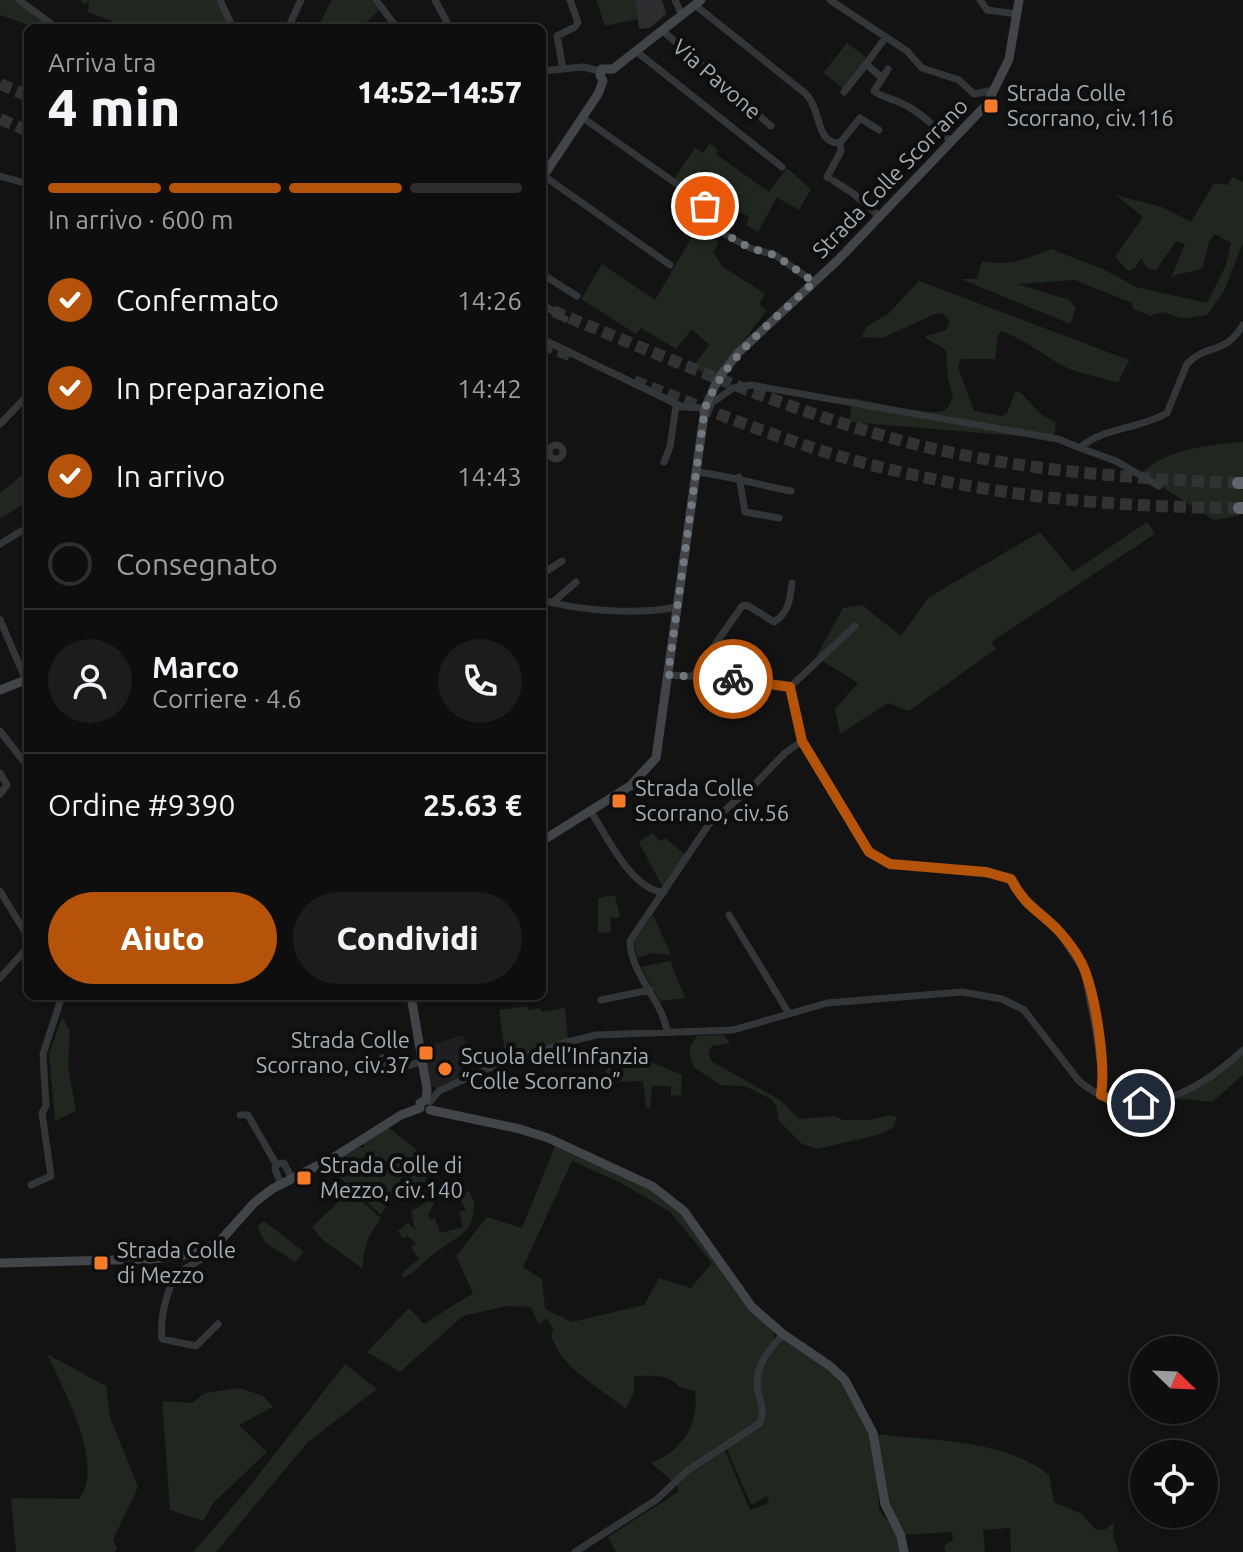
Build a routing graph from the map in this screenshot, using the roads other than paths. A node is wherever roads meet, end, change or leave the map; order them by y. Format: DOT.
graph roads {
  1 [pos="19,0"];
  2 [pos="220,0"];
  3 [pos="301,0"];
  4 [pos="376,0"];
  5 [pos="435,0"];
  6 [pos="570,0"];
  7 [pos="675,0"];
  8 [pos="830,0"];
  9 [pos="980,0"];
  10 [pos="1019,0"];
  11 [pos="698,2"];
  12 [pos="1017,14"];
  13 [pos="682,15"];
  14 [pos="52,24"];
  15 [pos="231,24"];
  16 [pos="290,24"];
  17 [pos="394,24"];
  18 [pos="448,24"];
  19 [pos="663,31"];
  20 [pos="886,37"];
  21 [pos="637,52"];
  22 [pos="866,64"];
  23 [pos="563,69"];
  24 [pos="888,69"];
  25 [pos="546,71"];
  26 [pos="602,76"];
  27 [pos="882,78"];
  28 [pos="996,89"];
  29 [pos="844,92"];
  30 [pos="583,118"];
  31 [pos="771,126"];
  32 [pos="879,130"];
  33 [pos="950,140"];
  34 [pos="840,143"];
  35 [pos="782,167"];
  36 [pos="546,173"];
  37 [pos="0,176"];
  38 [pos="546,179"];
  39 [pos="24,183"];
  40 [pos="879,216"];
  41 [pos="670,265"];
  42 [pos="546,277"];
  43 [pos="814,282"];
  44 [pos="577,296"];
  45 [pos="546,307"];
  46 [pos="565,319"];
  47 [pos="1243,325"];
  48 [pos="546,341"];
  49 [pos="24,399"];
  50 [pos="676,406"];
  51 [pos="705,408"];
  52 [pos="0,424"];
  53 [pos="1080,448"];
  54 [pos="664,462"];
  55 [pos="697,472"];
  56 [pos="739,477"];
  57 [pos="1159,486"];
  58 [pos="791,491"];
  59 [pos="779,518"];
  60 [pos="24,529"];
  61 [pos="0,544"];
  62 [pos="562,561"];
  63 [pos="546,571"];
  64 [pos="576,582"];
  65 [pos="792,583"];
  66 [pos="546,601"];
  67 [pos="552,603"];
  68 [pos="677,607"];
  69 [pos="0,620"];
  70 [pos="855,626"];
  71 [pos="24,674"];
  72 [pos="668,675"];
  73 [pos="693,676"];
  74 [pos="24,682"];
  75 [pos="790,687"];
  76 [pos="0,690"];
  77 [pos="0,731"];
  78 [pos="802,741"];
  79 [pos="24,762"];
  80 [pos="0,773"];
  81 [pos="0,794"];
  82 [pos="590,810"];
  83 [pos="546,838"];
  84 [pos="0,891"];
  85 [pos="664,892"];
  86 [pos="729,915"];
  87 [pos="24,930"];
  88 [pos="24,951"];
  89 [pos="0,978"];
  90 [pos="650,990"];
  91 [pos="61,1000"];
  92 [pos="412,1000"];
  93 [pos="601,1000"];
  94 [pos="788,1012"];
  95 [pos="667,1031"];
  96 [pos="1243,1050"];
  97 [pos="382,1058"];
  98 [pos="422,1061"];
  99 [pos="1101,1095"];
  100 [pos="427,1105"];
  101 [pos="240,1115"];
  102 [pos="276,1164"];
  103 [pos="292,1179"];
  104 [pos="281,1184"];
  105 [pos="31,1185"];
  106 [pos="208,1249"];
  107 [pos="0,1263"];
  108 [pos="218,1324"];
  109 [pos="783,1334"];
  110 [pos="575,1552"];
  111 [pos="904,1552"];
  1 -- 14 [label="street"];
  2 -- 15 [label="street"];
  3 -- 16 [label="street"];
  4 -- 17 [label="street"];
  5 -- 18 [label="street"];
  6 -- 23 [label="street"];
  7 -- 13 [label="street"];
  8 -- 20 [label="street"];
  9 -- 12 [label="street"];
  10 -- 12 [label="street, Strada Colle Scorrano"];
  11 -- 13 [label="street"];
  11 -- 34 [label="street"];
  12 -- 28 [label="street, Strada Colle Scorrano"];
  13 -- 19 [label="street"];
  19 -- 21 [label="street"];
  19 -- 31 [label="street, Via Pavone"];
  20 -- 22 [label="street"];
  20 -- 28 [label="street"];
  21 -- 26 [label="street"];
  21 -- 35 [label="street"];
  22 -- 27 [label="street"];
  22 -- 29 [label="street"];
  23 -- 25 [label="street"];
  23 -- 26 [label="street"];
  24 -- 27 [label="street"];
  26 -- 30 [label="street"];
  27 -- 33 [label="street"];
  28 -- 33 [label="street, Strada Colle Scorrano"];
  30 -- 36 [label="street"];
  30 -- 43 [label="street"];
  32 -- 34 [label="street"];
  33 -- 40 [label="street, Strada Colle Scorrano"];
  34 -- 40 [label="street"];
  37 -- 39 [label="street"];
  38 -- 41 [label="street"];
  40 -- 43 [label="street, Strada Colle Scorrano"];
  42 -- 44 [label="street"];
  43 -- 51 [label="street, Strada Colle Scorrano"];
  45 -- 46 [label="street"];
  47 -- 53 [label="street"];
  48 -- 50 [label="street"];
  49 -- 52 [label="street"];
  50 -- 51 [label="street"];
  50 -- 54 [label="street"];
  51 -- 53 [label="street"];
  51 -- 55 [label="street, Strada Colle Scorrano"];
  53 -- 57 [label="street"];
  55 -- 56 [label="street"];
  55 -- 68 [label="street, Strada Colle Scorrano"];
  56 -- 58 [label="street"];
  56 -- 59 [label="street"];
  60 -- 61 [label="street"];
  62 -- 63 [label="street"];
  64 -- 67 [label="street"];
  65 -- 73 [label="street"];
  66 -- 67 [label="street"];
  67 -- 68 [label="street"];
  68 -- 72 [label="street, Strada Colle Scorrano"];
  69 -- 71 [label="street"];
  70 -- 75 [label="street"];
  72 -- 73 [label="street"];
  72 -- 82 [label="street, Strada Colle Scorrano"];
  73 -- 75 [label="street"];
  74 -- 76 [label="street"];
  75 -- 78 [label="street"];
  77 -- 79 [label="street"];
  78 -- 85 [label="street"];
  78 -- 99 [label="street"];
  80 -- 81 [label="street"];
  82 -- 83 [label="street, Strada Colle Scorrano"];
  82 -- 85 [label="street"];
  84 -- 87 [label="street"];
  85 -- 90 [label="street"];
  86 -- 94 [label="street"];
  88 -- 89 [label="street"];
  90 -- 93 [label="street"];
  90 -- 95 [label="street"];
  91 -- 105 [label="street"];
  92 -- 98 [label="street"];
  94 -- 95 [label="street"];
  94 -- 99 [label="street"];
  95 -- 100 [label="street"];
  96 -- 99 [label="street"];
  97 -- 98 [label="street"];
  98 -- 100 [label="street"];
  100 -- 103 [label="street"];
  100 -- 109 [label="street"];
  101 -- 102 [label="street"];
  102 -- 103 [label="street"];
  102 -- 104 [label="street"];
  103 -- 104 [label="street"];
  104 -- 106 [label="street"];
  106 -- 107 [label="street"];
  106 -- 108 [label="street"];
  109 -- 110 [label="street"];
  109 -- 111 [label="street"];
}
